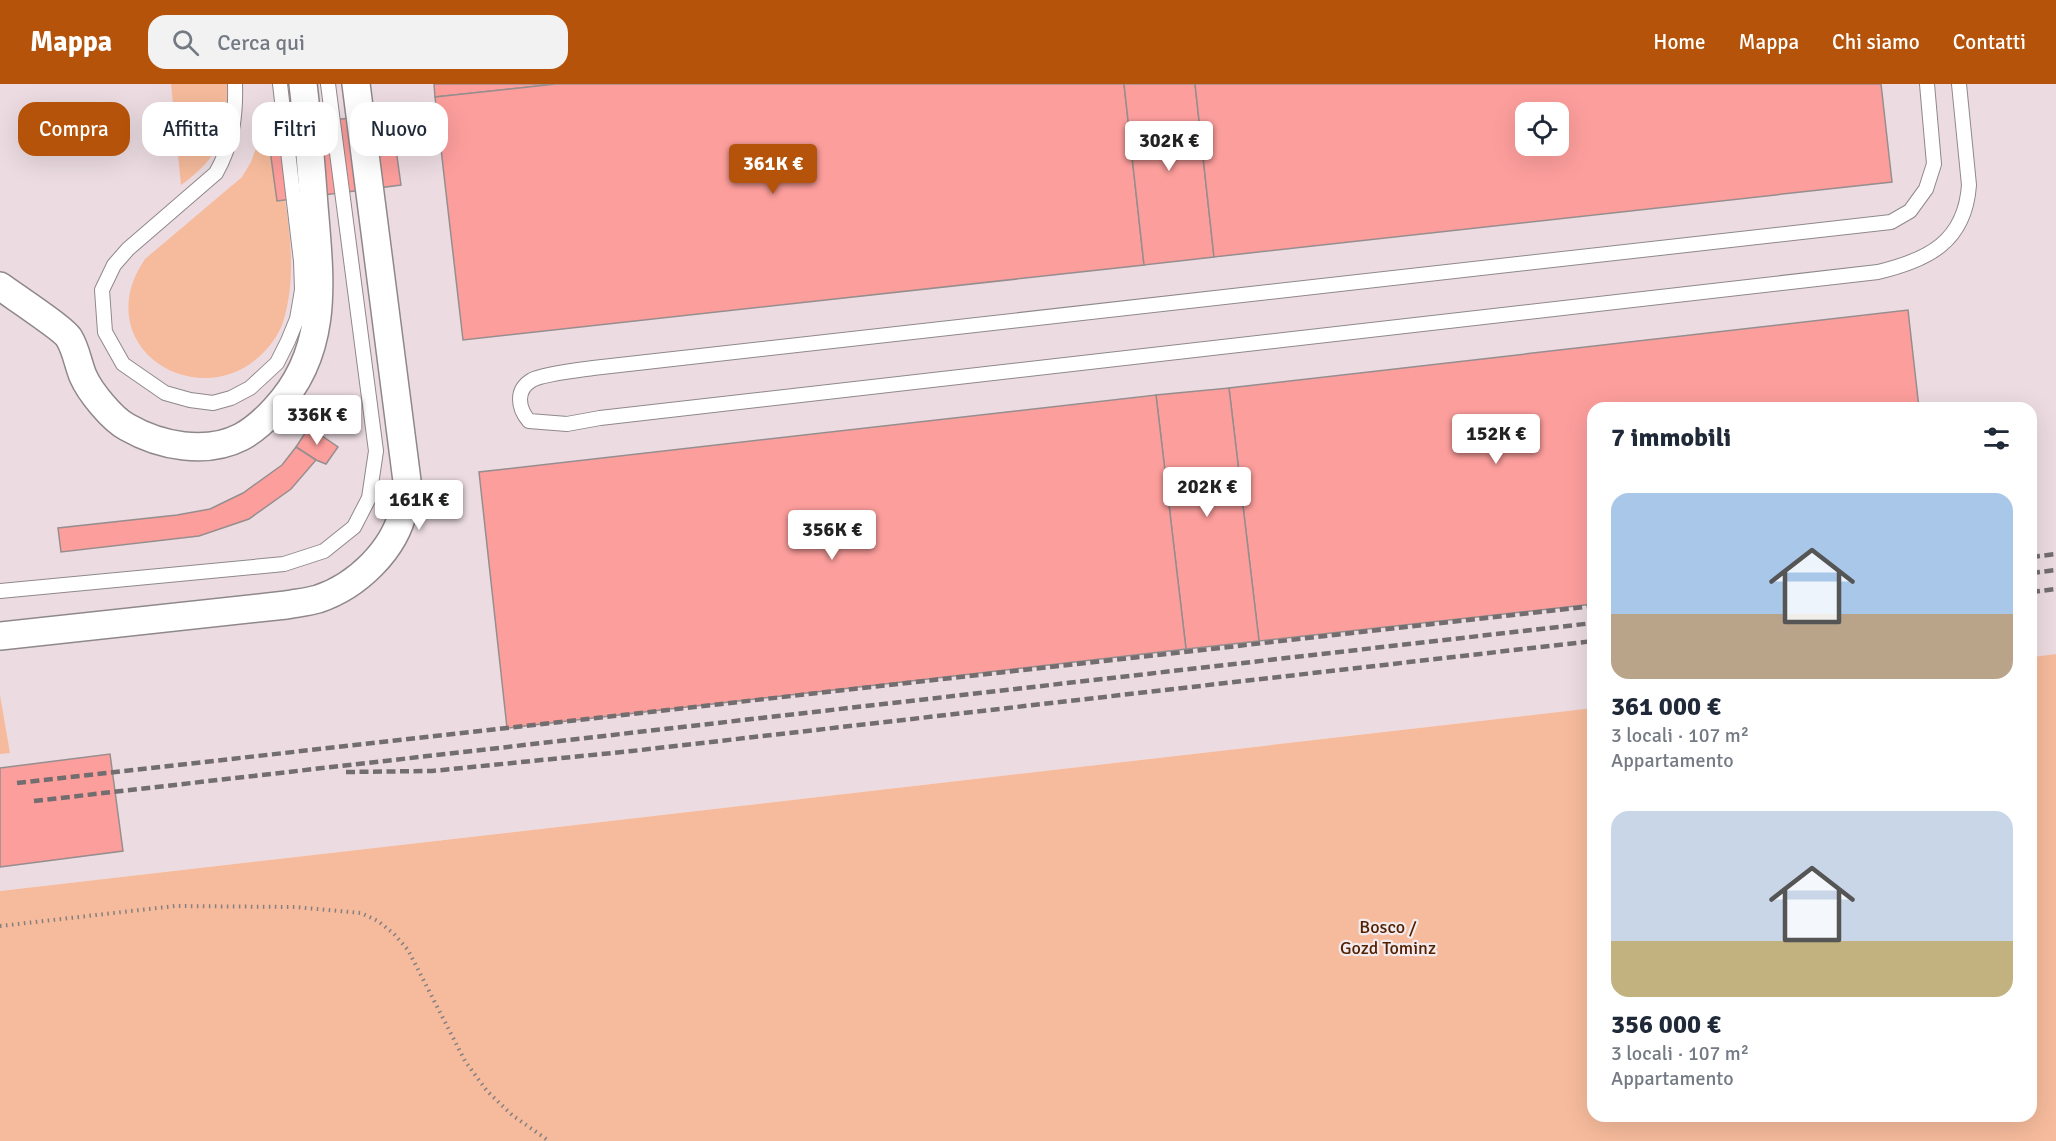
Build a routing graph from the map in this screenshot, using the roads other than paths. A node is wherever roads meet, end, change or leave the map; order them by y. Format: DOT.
graph roads {
  1 [pos="235,84"];
  2 [pos="280,84"];
  3 [pos="303,84"];
  4 [pos="328,84"];
  5 [pos="356,84"];
  6 [pos="1927,84"];
  7 [pos="1959,84"];
  8 [pos="0,286"];
  9 [pos="0,591"];
  10 [pos="0,636"];
  1 -- 2 [label="lane"];
  3 -- 8 [label="street"];
  4 -- 9 [label="lane"];
  5 -- 10 [label="street"];
  6 -- 7 [label="lane"];
}
